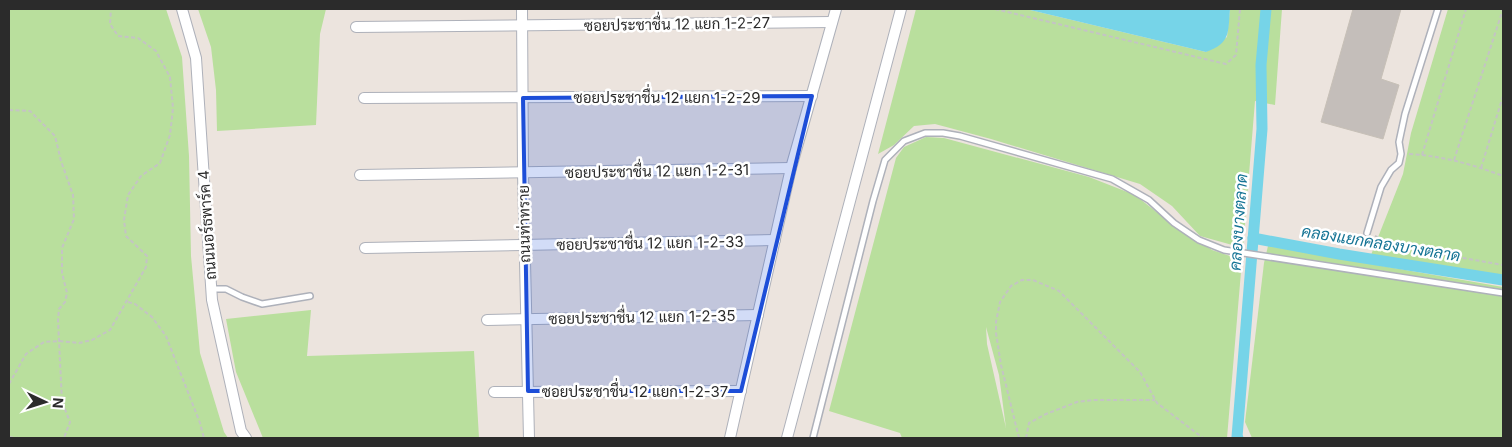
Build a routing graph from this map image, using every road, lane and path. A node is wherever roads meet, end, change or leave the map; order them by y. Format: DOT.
graph roads {
  1 [pos="111,9"];
  2 [pos="182,9"];
  3 [pos="522,9"];
  4 [pos="836,9"];
  5 [pos="901,9"];
  6 [pos="995,9"];
  7 [pos="1240,9"];
  8 [pos="1438,9"];
  9 [pos="1466,9"];
  10 [pos="1503,9"];
  11 [pos="832,22"];
  12 [pos="522,26"];
  13 [pos="356,27"];
  14 [pos="812,96"];
  15 [pos="1503,96"];
  16 [pos="364,98"];
  17 [pos="523,98"];
  18 [pos="9,110"];
  19 [pos="1401,154"];
  20 [pos="1422,155"];
  21 [pos="1454,160"];
  22 [pos="791,168"];
  23 [pos="1481,168"];
  24 [pos="523,173"];
  25 [pos="360,175"];
  26 [pos="1503,176"];
  27 [pos="1367,231"];
  28 [pos="775,240"];
  29 [pos="524,246"];
  30 [pos="365,248"];
  31 [pos="1503,266"];
  32 [pos="211,289"];
  33 [pos="1503,294"];
  34 [pos="310,296"];
  35 [pos="128,302"];
  36 [pos="758,316"];
  37 [pos="526,319"];
  38 [pos="487,320"];
  39 [pos="59,341"];
  40 [pos="9,384"];
  41 [pos="741,391"];
  42 [pos="494,392"];
  43 [pos="528,392"];
  44 [pos="1155,400"];
  45 [pos="9,437"];
  46 [pos="19,438"];
  47 [pos="64,438"];
  48 [pos="204,438"];
  49 [pos="246,438"];
  50 [pos="529,438"];
  51 [pos="730,438"];
  52 [pos="787,438"];
  53 [pos="812,438"];
  54 [pos="1019,438"];
  55 [pos="1026,438"];
  56 [pos="1203,438"];
  1 -- 35 [label="path"];
  2 -- 32 [label="street, ถนนนอร์ธพาร์ค 4"];
  3 -- 12 [label="street, ถนนท่าทราย"];
  4 -- 11 [label="street"];
  5 -- 52 [label="street"];
  6 -- 7 [label="path"];
  8 -- 19 [label="lane"];
  9 -- 20 [label="path"];
  10 -- 21 [label="path"];
  11 -- 12 [label="street, ซอยประชาชื่น 12 แยก 1-2-27"];
  11 -- 14 [label="street"];
  12 -- 13 [label="street, ซอยประชาชื่น 12 แยก 1-2-27"];
  12 -- 17 [label="street, ถนนท่าทราย"];
  14 -- 17 [label="street, ซอยประชาชื่น 12 แยก 1-2-29"];
  14 -- 22 [label="street"];
  15 -- 23 [label="path"];
  16 -- 17 [label="street, ซอยประชาชื่น 12 แยก 1-2-29"];
  17 -- 24 [label="street, ถนนท่าทราย"];
  18 -- 39 [label="path"];
  19 -- 20 [label="path"];
  19 -- 27 [label="lane"];
  20 -- 21 [label="path"];
  21 -- 23 [label="path"];
  22 -- 24 [label="street, ซอยประชาชื่น 12 แยก 1-2-31"];
  22 -- 28 [label="street"];
  23 -- 26 [label="path"];
  24 -- 25 [label="street, ซอยประชาชื่น 12 แยก 1-2-31"];
  24 -- 29 [label="street, ถนนท่าทราย"];
  27 -- 31 [label="path"];
  28 -- 29 [label="street, ซอยประชาชื่น 12 แยก 1-2-33"];
  28 -- 36 [label="street"];
  29 -- 30 [label="street, ซอยประชาชื่น 12 แยก 1-2-33"];
  29 -- 37 [label="street, ถนนท่าทราย"];
  32 -- 34 [label="lane"];
  32 -- 49 [label="street, ถนนนอร์ธพาร์ค 4"];
  33 -- 53 [label="lane"];
  35 -- 39 [label="path"];
  35 -- 48 [label="path"];
  36 -- 37 [label="street, ซอยประชาชื่น 12 แยก 1-2-35"];
  36 -- 41 [label="street"];
  37 -- 38 [label="street, ซอยประชาชื่น 12 แยก 1-2-35"];
  37 -- 43 [label="street, ถนนท่าทราย"];
  39 -- 40 [label="path"];
  39 -- 47 [label="path"];
  41 -- 43 [label="street, ซอยประชาชื่น 12 แยก 1-2-37"];
  41 -- 51 [label="street"];
  42 -- 43 [label="street, ซอยประชาชื่น 12 แยก 1-2-37"];
  43 -- 50 [label="street, ถนนท่าทราย"];
  44 -- 54 [label="path"];
  44 -- 55 [label="path"];
  44 -- 56 [label="path"];
  45 -- 46 [label="path"];
}
